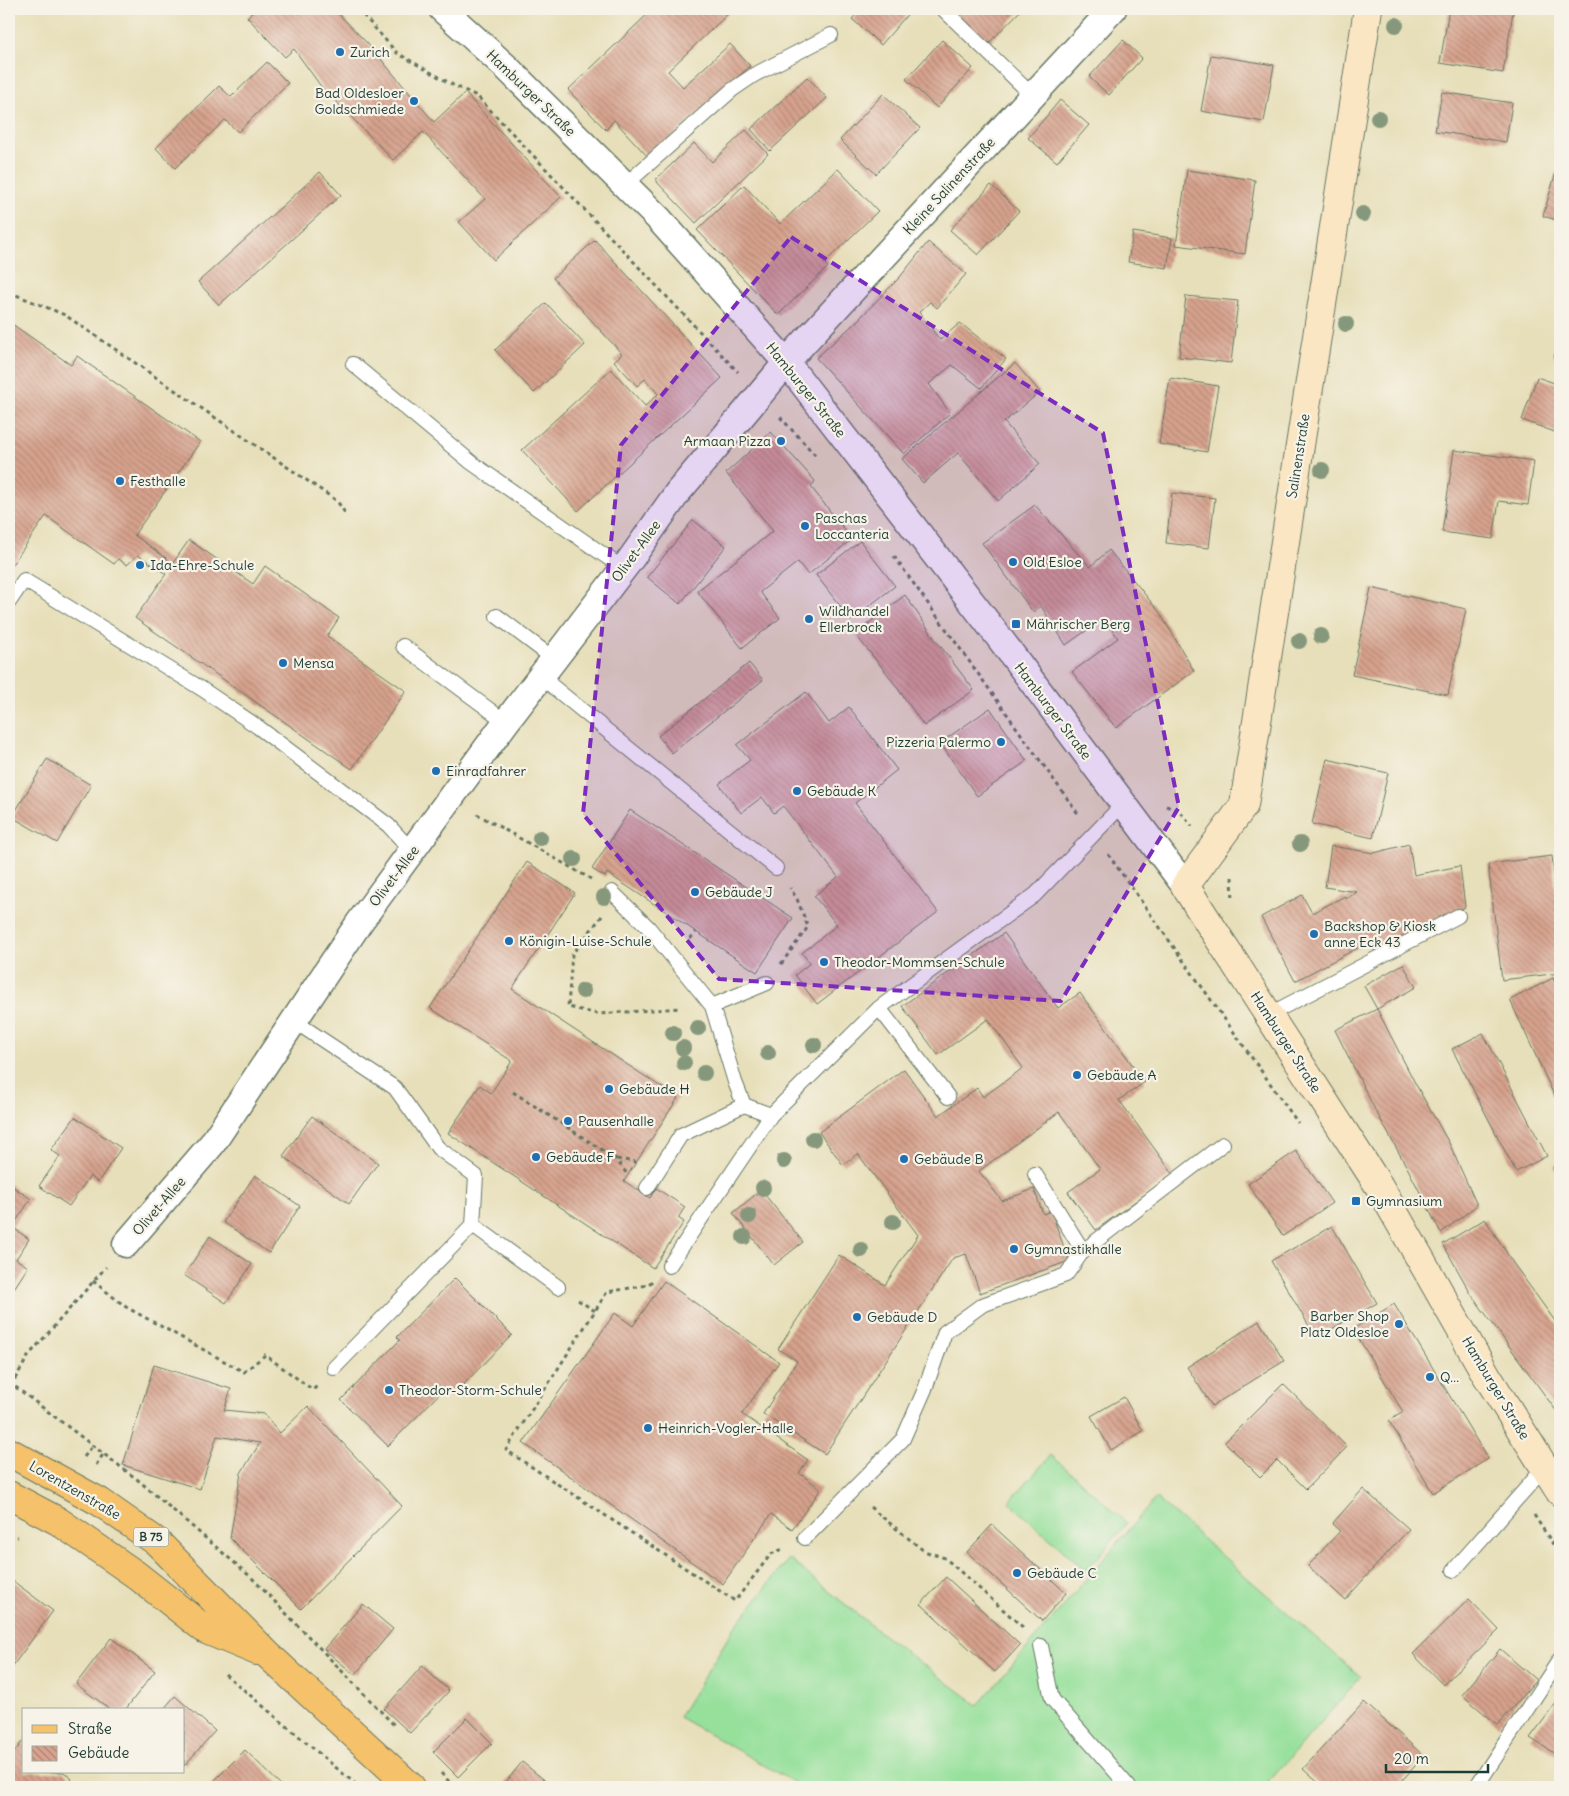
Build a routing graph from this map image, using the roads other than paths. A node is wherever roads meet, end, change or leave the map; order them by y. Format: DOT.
graph roads {
  1 [pos="442,9"];
  2 [pos="943,9"];
  3 [pos="1113,9"];
  4 [pos="1368,9"];
  5 [pos="831,35"];
  6 [pos="1033,96"];
  7 [pos="625,185"];
  8 [pos="786,362"];
  9 [pos="353,364"];
  10 [pos="624,569"];
  11 [pos="9,602"];
  12 [pos="497,616"];
  13 [pos="403,646"];
  14 [pos="548,668"];
  15 [pos="506,722"];
  16 [pos="1123,804"];
  17 [pos="412,851"];
  18 [pos="776,868"];
  19 [pos="1185,886"];
  20 [pos="615,896"];
  21 [pos="1458,916"];
  22 [pos="767,983"];
  23 [pos="712,1006"];
  24 [pos="879,1008"];
  25 [pos="1268,1015"];
  26 [pos="294,1021"];
  27 [pos="948,1097"];
  28 [pos="744,1105"];
  29 [pos="771,1115"];
  30 [pos="1223,1144"];
  31 [pos="1035,1174"];
  32 [pos="647,1188"];
  33 [pos="473,1225"];
  34 [pos="126,1244"];
  35 [pos="1083,1251"];
  36 [pos="669,1266"];
  37 [pos="558,1287"];
  38 [pos="334,1368"];
  39 [pos="9,1452"];
  40 [pos="1545,1467"];
  41 [pos="1560,1492"];
  42 [pos="9,1495"];
  43 [pos="805,1538"];
  44 [pos="1454,1570"];
  45 [pos="1041,1646"];
  46 [pos="268,1655"];
  47 [pos="1560,1659"];
  48 [pos="411,1787"];
  49 [pos="1129,1787"];
  50 [pos="1476,1787"];
  1 -- 7 [label="street, Hamburger Straße"];
  2 -- 6 [label="lane"];
  3 -- 6 [label="street, Kleine Salinenstraße"];
  4 -- 19 [label="street, Salinenstraße"];
  5 -- 7 [label="lane"];
  6 -- 8 [label="street, Kleine Salinenstraße"];
  7 -- 8 [label="street, Hamburger Straße"];
  8 -- 10 [label="street, Olivet-Allee"];
  8 -- 16 [label="street, Hamburger Straße"];
  9 -- 10 [label="lane"];
  10 -- 14 [label="street, Olivet-Allee"];
  11 -- 17 [label="lane"];
  12 -- 14 [label="lane"];
  13 -- 15 [label="lane"];
  14 -- 15 [label="street, Olivet-Allee"];
  14 -- 18 [label="lane"];
  15 -- 17 [label="street, Olivet-Allee"];
  16 -- 19 [label="street, Hamburger Straße"];
  16 -- 24 [label="lane"];
  17 -- 26 [label="street, Olivet-Allee"];
  19 -- 25 [label="street, Hamburger Straße"];
  20 -- 23 [label="lane"];
  21 -- 25 [label="lane"];
  22 -- 23 [label="lane"];
  23 -- 28 [label="lane"];
  24 -- 27 [label="lane"];
  24 -- 29 [label="lane"];
  25 -- 40 [label="street, Hamburger Straße"];
  26 -- 33 [label="lane"];
  26 -- 34 [label="street, Olivet-Allee"];
  28 -- 29 [label="lane"];
  28 -- 32 [label="lane"];
  29 -- 36 [label="lane"];
  30 -- 35 [label="lane"];
  31 -- 35 [label="lane"];
  33 -- 37 [label="lane"];
  33 -- 38 [label="lane"];
  35 -- 43 [label="lane"];
  39 -- 46 [label="main road, Lorentzenstraße / B 75"];
  40 -- 41 [label="street, Hamburger Straße"];
  40 -- 44 [label="lane"];
  42 -- 46 [label="main road, Lorentzenstraße / B 75"];
  45 -- 49 [label="lane"];
  46 -- 48 [label="main road, Lorentzenstraße / B 75"];
  47 -- 50 [label="lane"];
}
